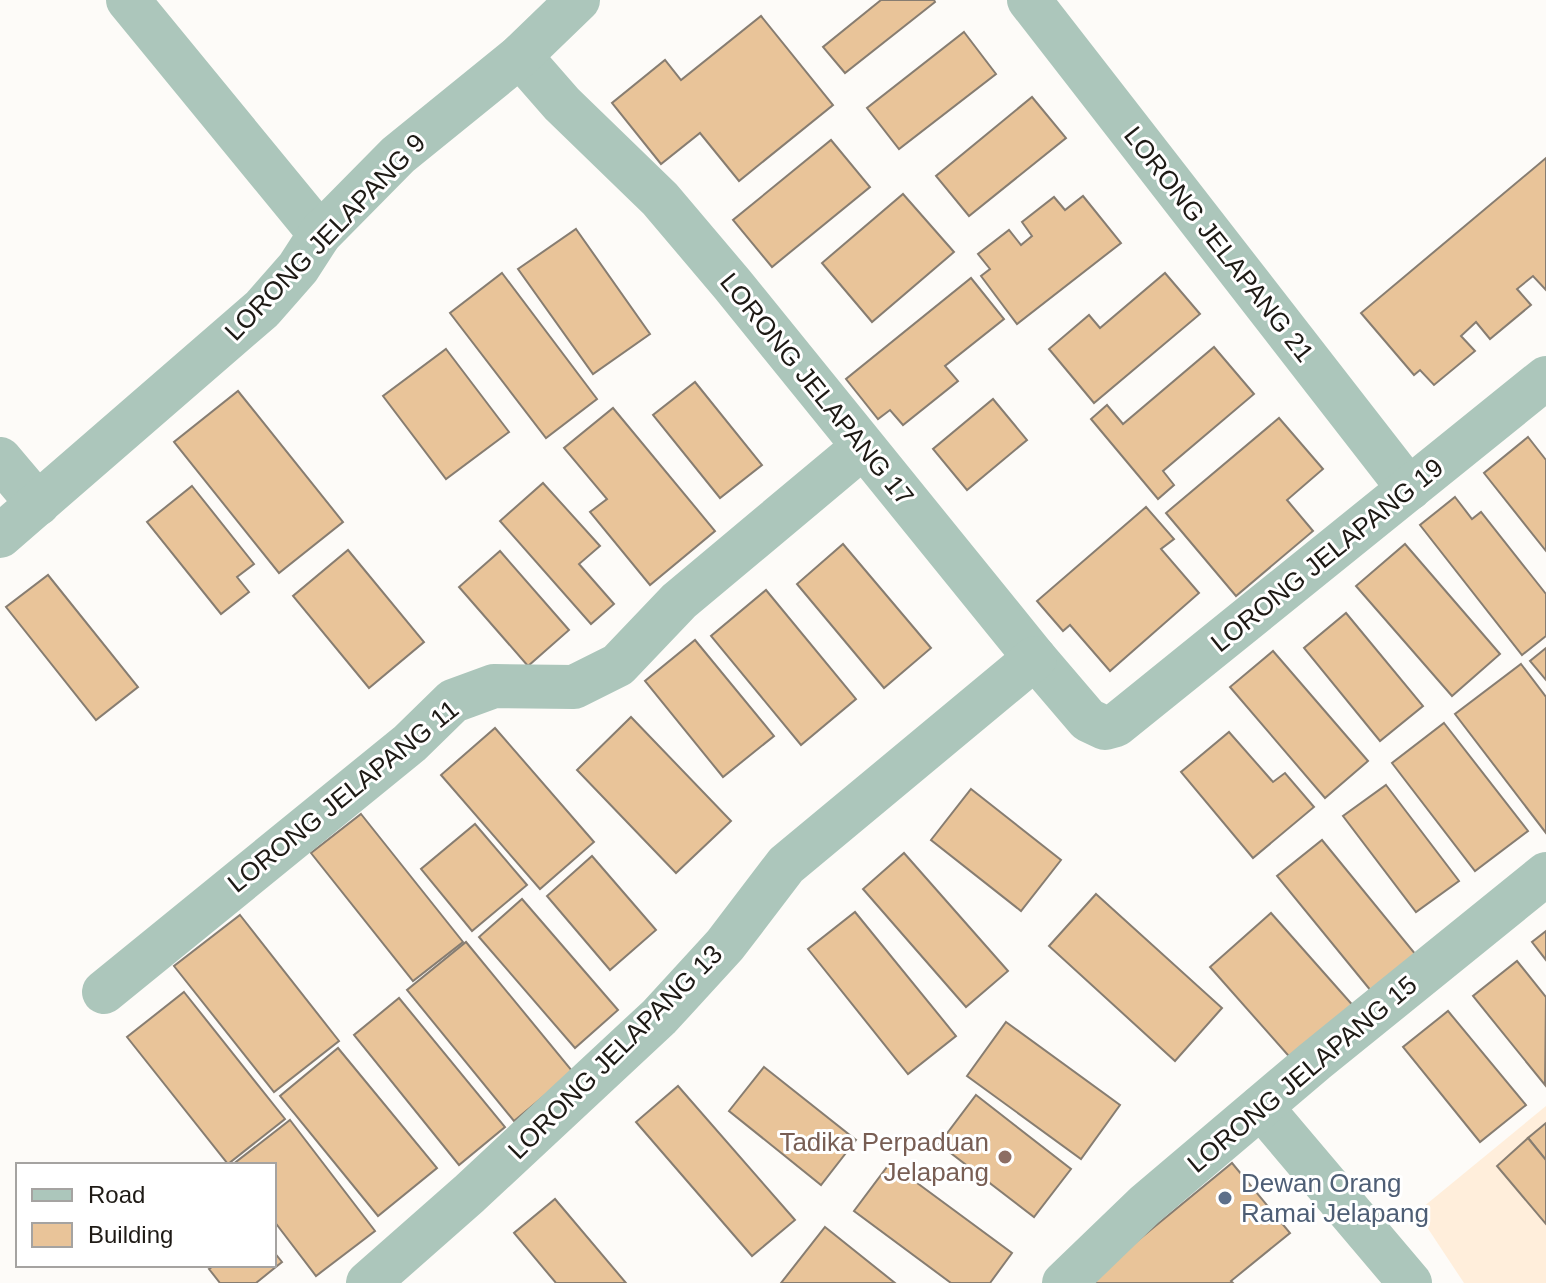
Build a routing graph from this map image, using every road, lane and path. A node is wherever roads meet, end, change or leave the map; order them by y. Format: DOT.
graph roads {
  1 [pos="128,0"];
  2 [pos="578,0"];
  3 [pos="1029,0"];
  4 [pos="520,56"];
  5 [pos="320,234"];
  6 [pos="1546,378"];
  7 [pos="863,447"];
  8 [pos="0,459"];
  9 [pos="1409,489"];
  10 [pos="38,504"];
  11 [pos="0,536"];
  12 [pos="1035,658"];
  13 [pos="1105,728"];
  14 [pos="1546,874"];
  15 [pos="104,992"];
  16 [pos="1261,1107"];
  17 [pos="368,1283"];
  18 [pos="1064,1283"];
  19 [pos="1410,1283"];
  1 -- 5 [label="street"];
  2 -- 4 [label="street, LORONG JELAPANG 9"];
  3 -- 9 [label="street, LORONG JELAPANG 21"];
  4 -- 5 [label="street, LORONG JELAPANG 9"];
  4 -- 7 [label="street, LORONG JELAPANG 17"];
  5 -- 10 [label="street, LORONG JELAPANG 9"];
  6 -- 9 [label="street, LORONG JELAPANG 19"];
  7 -- 12 [label="street, LORONG JELAPANG 17"];
  7 -- 15 [label="street, LORONG JELAPANG 11"];
  8 -- 10 [label="street"];
  9 -- 13 [label="street, LORONG JELAPANG 19"];
  10 -- 11 [label="street, LORONG JELAPANG 9"];
  12 -- 13 [label="street, LORONG JELAPANG 17"];
  12 -- 17 [label="street, LORONG JELAPANG 13"];
  14 -- 16 [label="street, LORONG JELAPANG 15"];
  16 -- 18 [label="street, LORONG JELAPANG 15"];
  16 -- 19 [label="street"];
}
